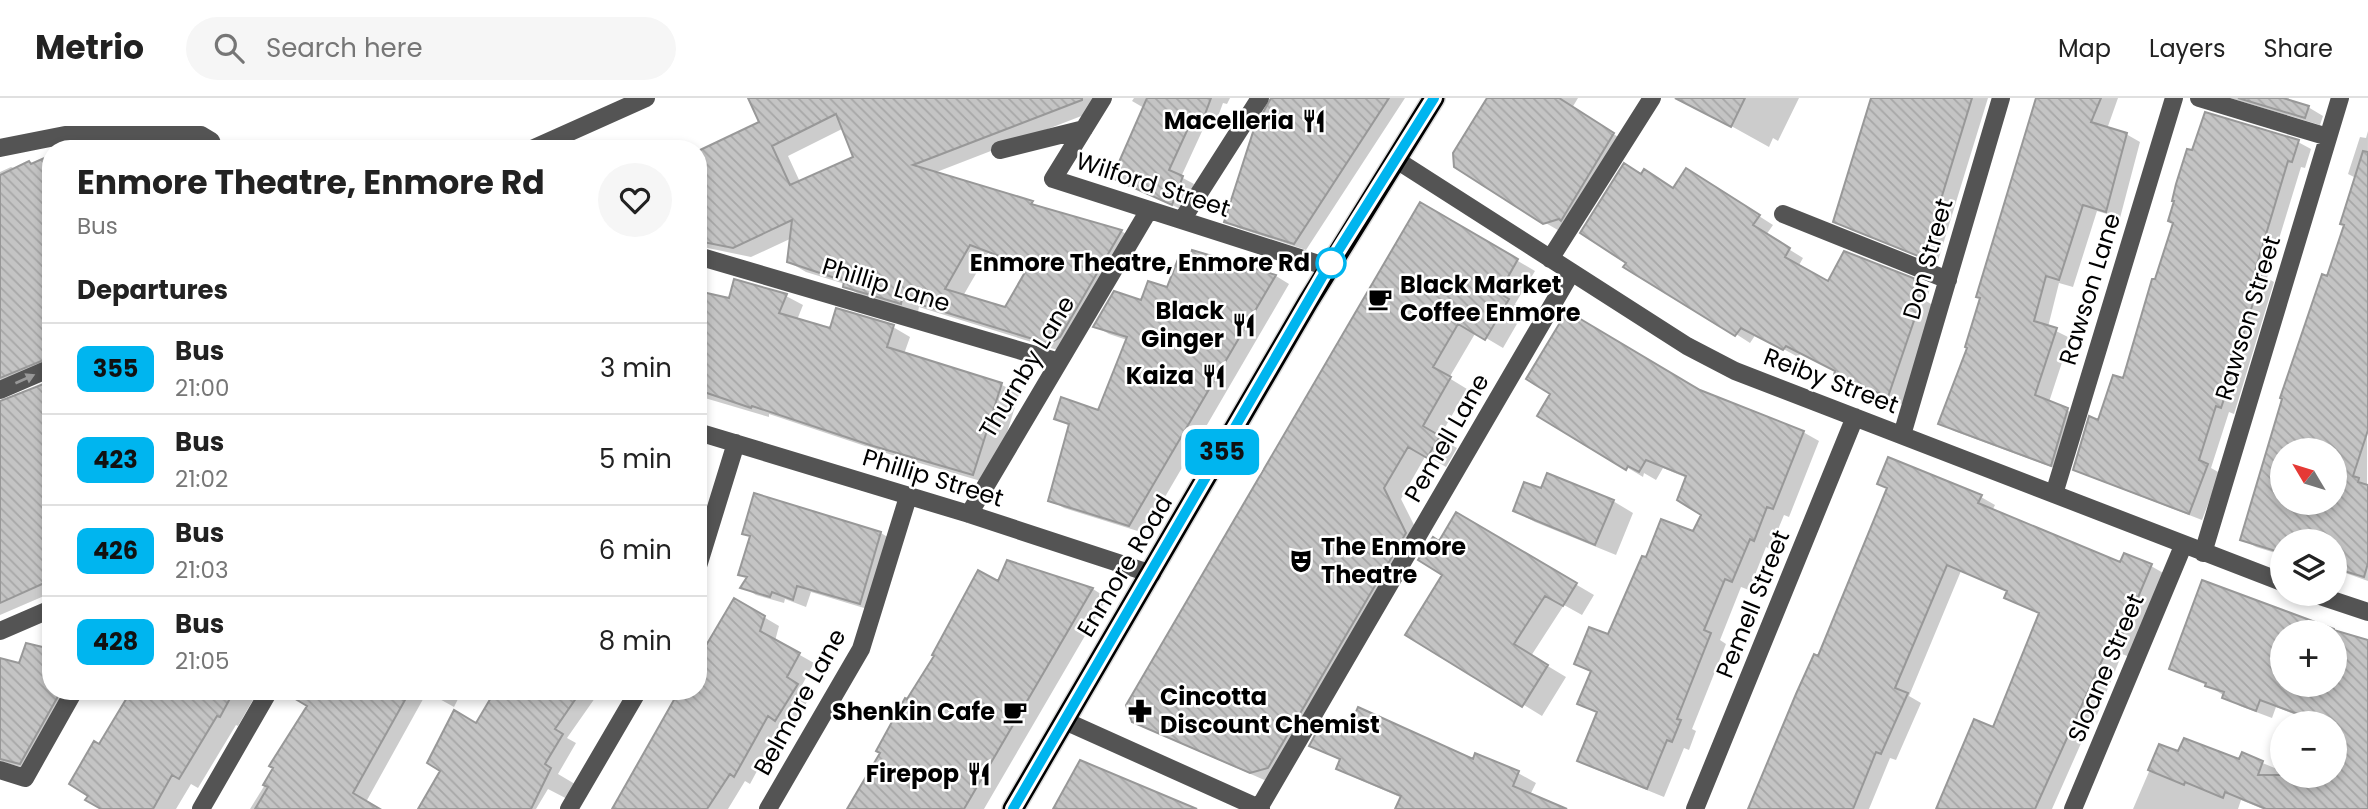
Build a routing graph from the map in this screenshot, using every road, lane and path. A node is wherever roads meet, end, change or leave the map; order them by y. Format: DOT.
graph roads {
  1 [pos="646,98"];
  2 [pos="1103,98"];
  3 [pos="1260,98"];
  4 [pos="1434,98"];
  5 [pos="1652,98"];
  6 [pos="2001,98"];
  7 [pos="2174,98"];
  8 [pos="2199,98"];
  9 [pos="2340,98"];
  10 [pos="1084,129"];
  11 [pos="575,130"];
  12 [pos="2328,137"];
  13 [pos="209,140"];
  14 [pos="552,140"];
  15 [pos="572,140"];
  16 [pos="0,148"];
  17 [pos="1000,150"];
  18 [pos="1395,159"];
  19 [pos="1149,210"];
  20 [pos="1783,214"];
  21 [pos="1182,220"];
  22 [pos="707,259"];
  23 [pos="1550,259"];
  24 [pos="1328,267"];
  25 [pos="1572,273"];
  26 [pos="1948,280"];
  27 [pos="1059,362"];
  28 [pos="42,372"];
  29 [pos="0,390"];
  30 [pos="1855,417"];
  31 [pos="707,435"];
  32 [pos="1902,435"];
  33 [pos="736,443"];
  34 [pos="2054,494"];
  35 [pos="908,496"];
  36 [pos="969,514"];
  37 [pos="707,537"];
  38 [pos="2183,546"];
  39 [pos="2203,553"];
  40 [pos="1152,574"];
  41 [pos="2270,578"];
  42 [pos="2347,605"];
  43 [pos="2368,612"];
  44 [pos="42,613"];
  45 [pos="0,631"];
  46 [pos="69,700"];
  47 [pos="264,700"];
  48 [pos="633,700"];
  49 [pos="1065,721"];
  50 [pos="0,770"];
  51 [pos="1226,803"];
  52 [pos="201,809"];
  53 [pos="569,809"];
  54 [pos="768,809"];
  55 [pos="1013,809"];
  56 [pos="1260,809"];
  57 [pos="1695,809"];
  58 [pos="2073,809"];
  1 -- 11 [label="street"];
  2 -- 10 [label="street, Wilford Street"];
  3 -- 21 [label="street"];
  4 -- 18 [label="highway, Enmore Road"];
  5 -- 23 [label="street"];
  6 -- 26 [label="street, Don Street"];
  7 -- 34 [label="street, Rawson Lane"];
  8 -- 12 [label="street"];
  9 -- 12 [label="street, Rawson Street"];
  10 -- 17 [label="street"];
  10 -- 19 [label="street, Wilford Street"];
  11 -- 14 [label="street"];
  11 -- 15 [label="street"];
  12 -- 39 [label="street, Rawson Street"];
  13 -- 16 [label="street"];
  18 -- 23 [label="street, Reiby Street"];
  18 -- 24 [label="highway, Enmore Road"];
  19 -- 21 [label="street, Wilford Street"];
  19 -- 27 [label="street, Thurnby Lane"];
  20 -- 26 [label="street"];
  21 -- 24 [label="street, Wilford Street"];
  22 -- 27 [label="street, Phillip Lane"];
  23 -- 25 [label="street, Reiby Street"];
  24 -- 40 [label="highway, Enmore Road"];
  25 -- 30 [label="street, Reiby Street"];
  25 -- 56 [label="street, Pemell Lane"];
  26 -- 32 [label="street, Don Street"];
  27 -- 36 [label="street, Thurnby Lane"];
  29 -- 28 [label="street, one-way"];
  30 -- 32 [label="street, Reiby Street"];
  30 -- 57 [label="street, Pemell Street"];
  31 -- 33 [label="street, Phillip Street"];
  32 -- 34 [label="street, Reiby Street"];
  33 -- 35 [label="street, Phillip Street"];
  33 -- 37 [label="street"];
  34 -- 38 [label="street, Reiby Street"];
  35 -- 36 [label="street, Phillip Street"];
  35 -- 54 [label="street, Belmore Lane"];
  36 -- 40 [label="street, Phillip Street"];
  38 -- 39 [label="street, Reiby Street"];
  38 -- 58 [label="street, Sloane Street"];
  39 -- 41 [label="street, Reiby Street"];
  40 -- 49 [label="highway, Enmore Road"];
  42 -- 43 [label="street"];
  44 -- 45 [label="street"];
  46 -- 50 [label="street"];
  47 -- 52 [label="street"];
  48 -- 53 [label="street"];
  49 -- 51 [label="street"];
  49 -- 55 [label="highway, Enmore Road"];
  51 -- 56 [label="street"];
}
